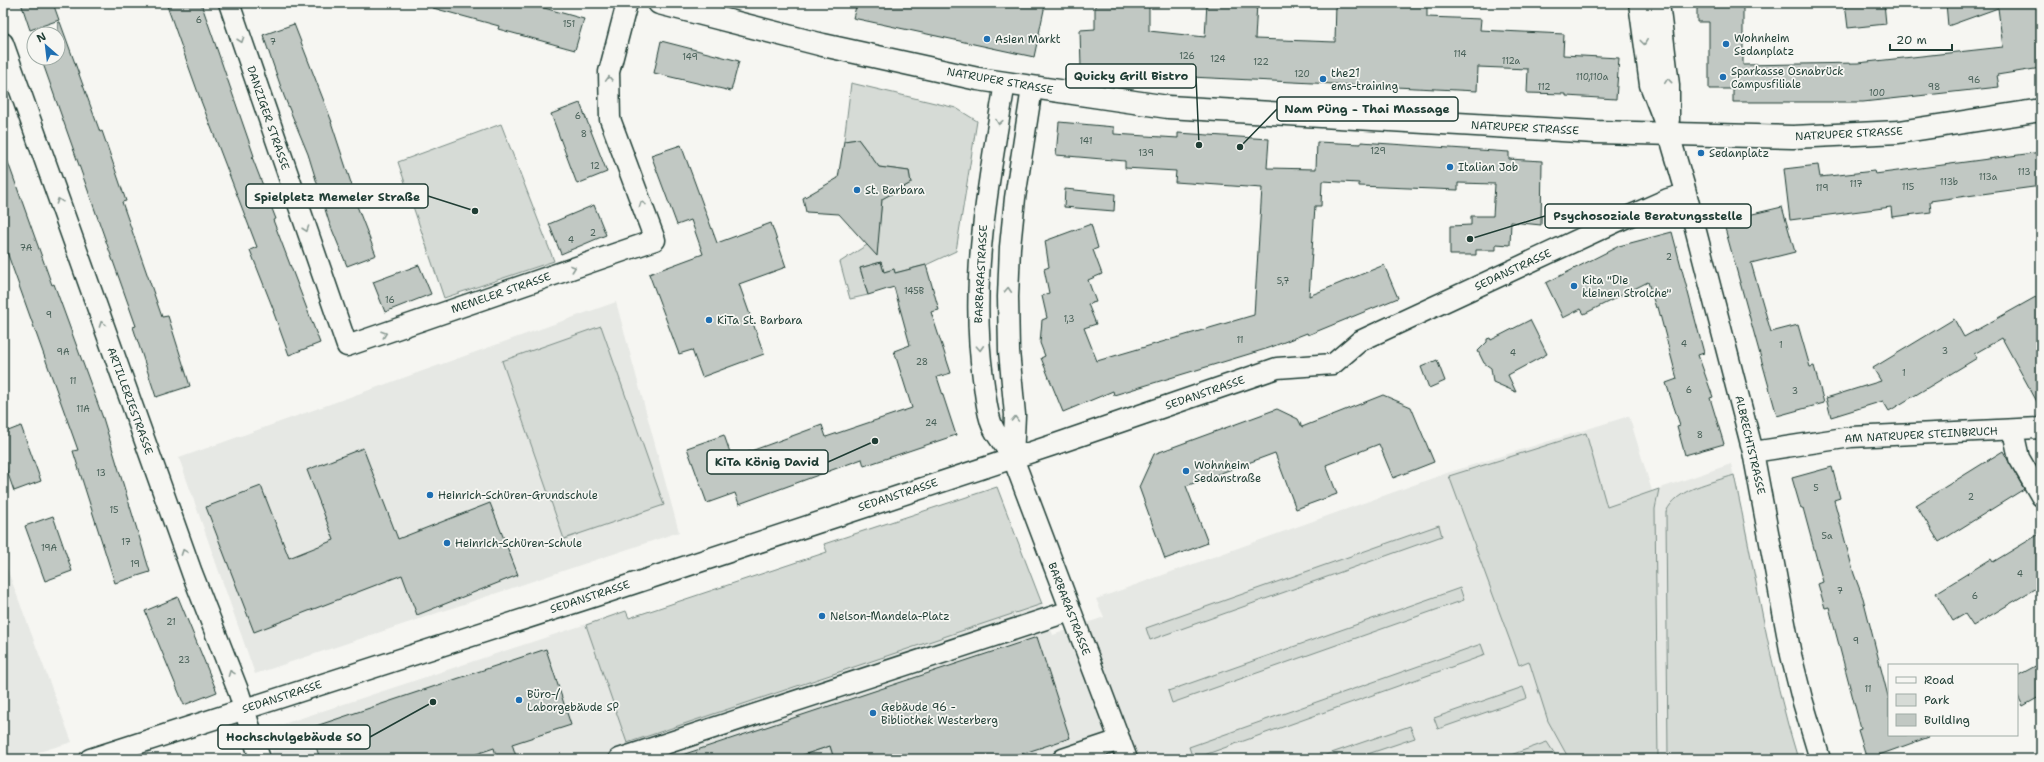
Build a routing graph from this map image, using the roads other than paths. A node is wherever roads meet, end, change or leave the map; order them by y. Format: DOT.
graph roads {
  1 [pos="229,3"];
  2 [pos="627,3"];
  3 [pos="659,3"];
  4 [pos="1640,3"];
  5 [pos="1659,3"];
  6 [pos="3,43"];
  7 [pos="1005,83"];
  8 [pos="1032,88"];
  9 [pos="2041,110"];
  10 [pos="1669,134"];
  11 [pos="1686,194"];
  12 [pos="347,346"];
  13 [pos="2041,428"];
  14 [pos="2013,431"];
  15 [pos="1753,452"];
  16 [pos="1013,458"];
  17 [pos="2041,496"];
  18 [pos="1070,612"];
  19 [pos="245,709"];
  20 [pos="1120,740"];
  21 [pos="90,759"];
  22 [pos="260,759"];
  23 [pos="619,759"];
  24 [pos="1063,759"];
  25 [pos="1127,759"];
  26 [pos="1820,759"];
  1 -- 12 [label="street, DANZIGER STRASSE, one-way"];
  12 -- 2 [label="street, MEMELER STRASSE, one-way"];
  3 -- 7 [label="street, NATRUPER STRASSE"];
  4 -- 10 [label="street, one-way"];
  10 -- 5 [label="street, one-way"];
  19 -- 6 [label="street, ARTILLERIESTRASSE, one-way"];
  7 -- 8 [label="street, NATRUPER STRASSE"];
  7 -- 16 [label="street, BARBARASTRASSE, one-way"];
  8 -- 10 [label="street, NATRUPER STRASSE"];
  16 -- 8 [label="street, BARBARASTRASSE, one-way"];
  9 -- 10 [label="street, NATRUPER STRASSE"];
  10 -- 11 [label="street, ALBRECHTSTRASSE"];
  11 -- 15 [label="street, ALBRECHTSTRASSE"];
  11 -- 16 [label="street, SEDANSTRASSE"];
  13 -- 14 [label="street, AM NATRUPER STEINBRUCH"];
  14 -- 15 [label="street, AM NATRUPER STEINBRUCH"];
  14 -- 17 [label="street"];
  15 -- 26 [label="street, ALBRECHTSTRASSE"];
  16 -- 18 [label="street, BARBARASTRASSE"];
  16 -- 19 [label="street, SEDANSTRASSE"];
  18 -- 20 [label="street, BARBARASTRASSE"];
  18 -- 23 [label="street"];
  19 -- 21 [label="street, SEDANSTRASSE"];
  19 -- 22 [label="street, ARTILLERIESTRASSE"];
  20 -- 24 [label="street"];
  20 -- 25 [label="street, BARBARASTRASSE"];
}
